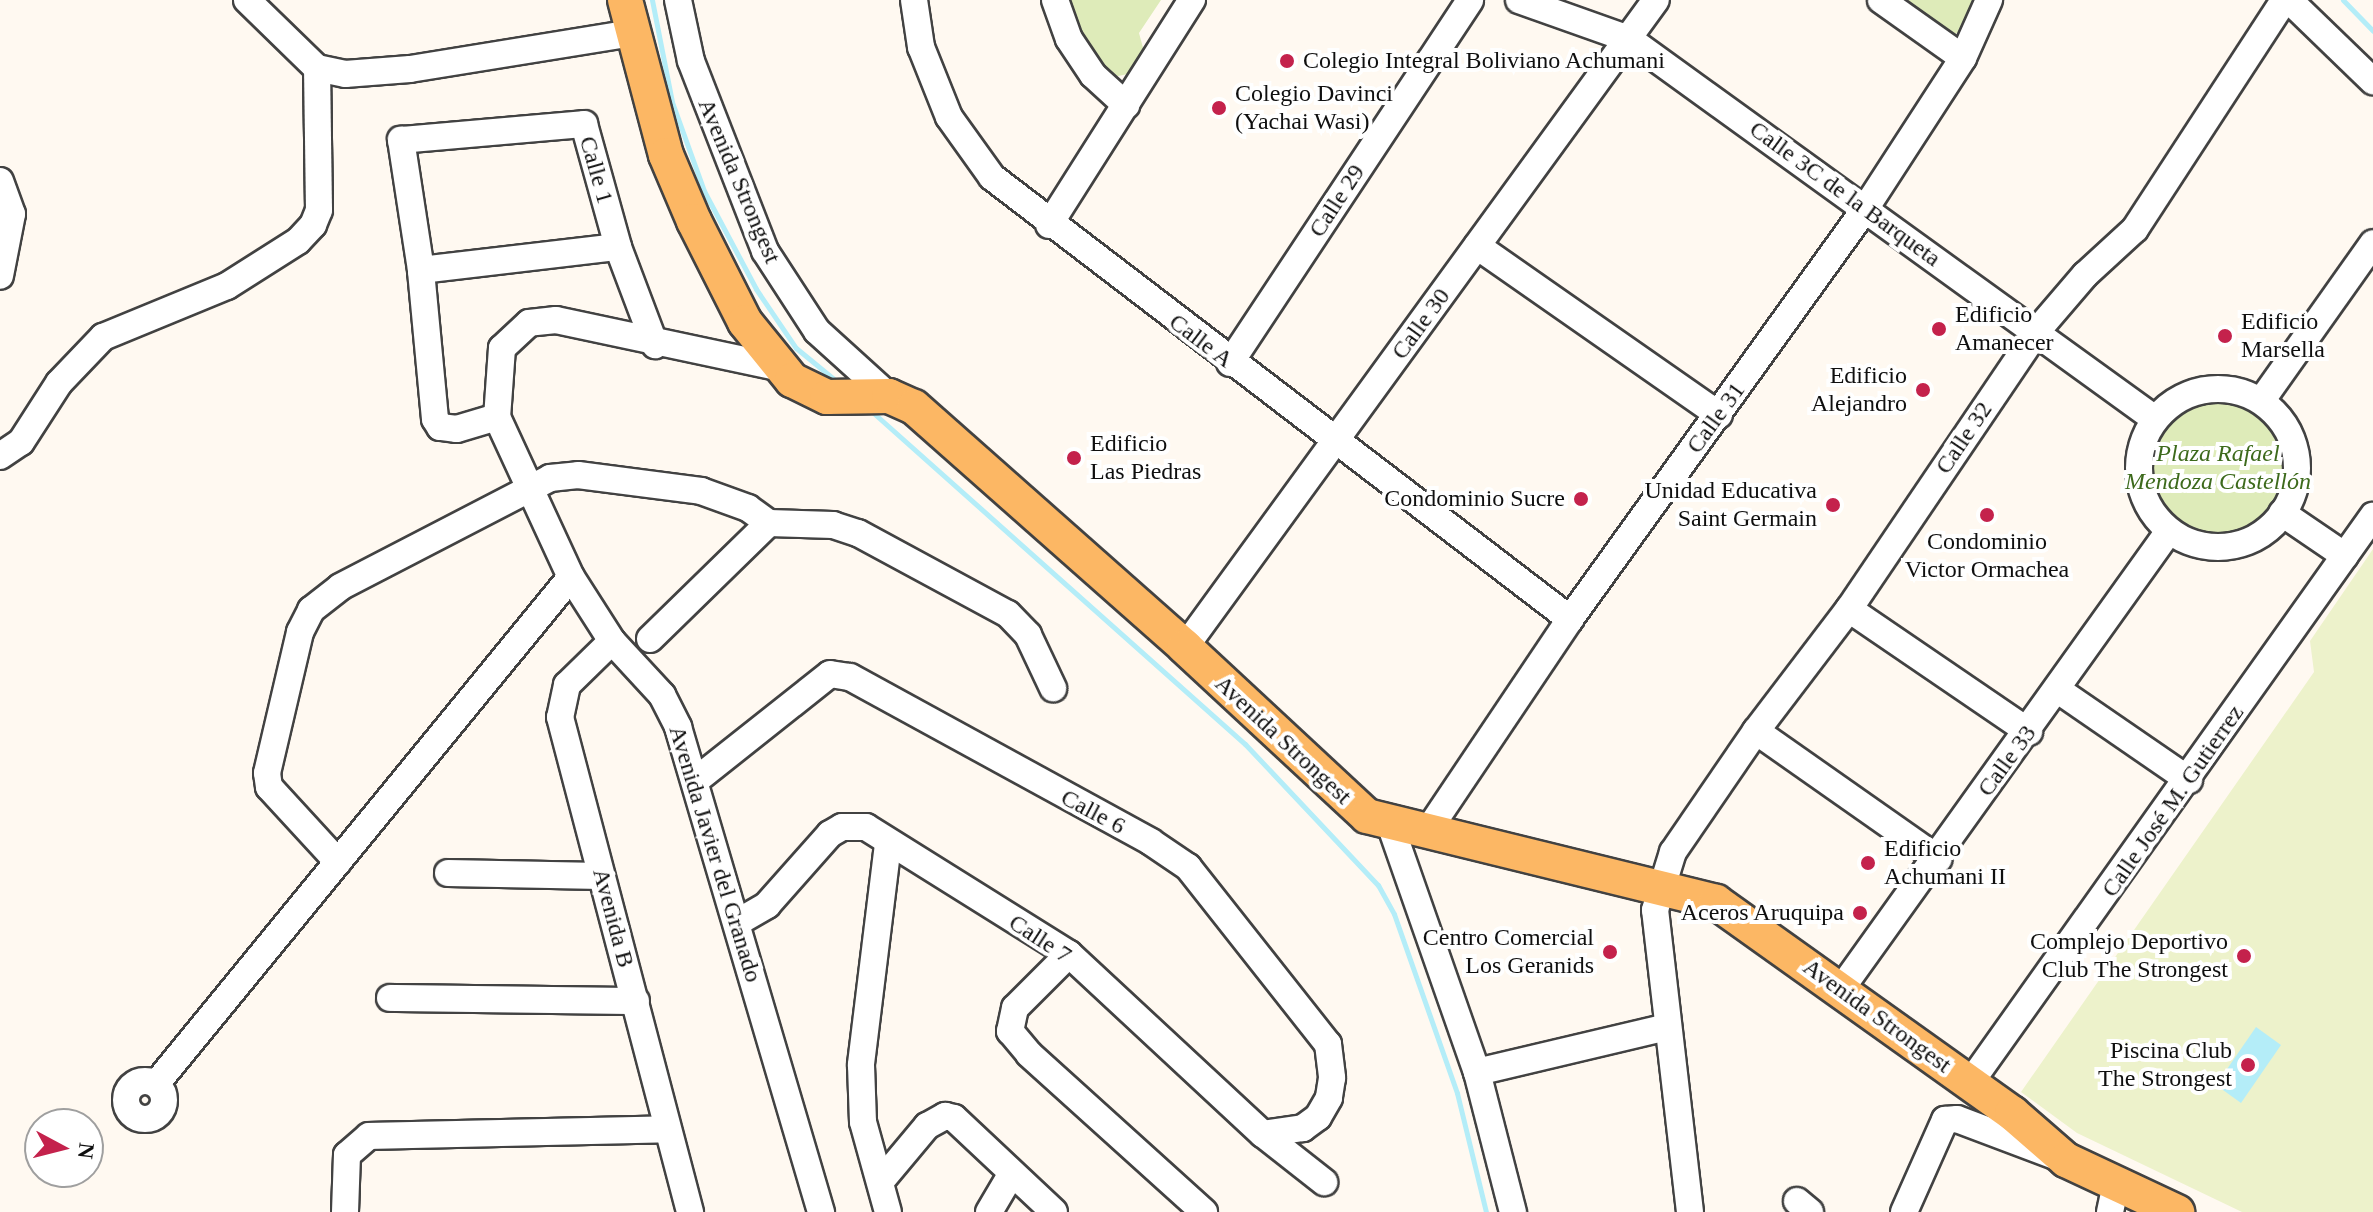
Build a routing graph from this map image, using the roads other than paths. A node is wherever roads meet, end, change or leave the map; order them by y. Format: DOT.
graph roads {
  1 [pos="247,0"];
  2 [pos="625,0"];
  3 [pos="678,0"];
  4 [pos="914,0"];
  5 [pos="1055,0"];
  6 [pos="1192,0"];
  7 [pos="1470,0"];
  8 [pos="1519,0"];
  9 [pos="1656,0"];
  10 [pos="1881,0"];
  11 [pos="1989,0"];
  12 [pos="2286,0"];
  13 [pos="633,33"];
  14 [pos="1629,39"];
  15 [pos="1963,58"];
  16 [pos="317,68"];
  17 [pos="2373,81"];
  18 [pos="1126,105"];
  19 [pos="0,181"];
  20 [pos="1865,209"];
  21 [pos="1049,225"];
  22 [pos="2373,243"];
  23 [pos="1477,246"];
  24 [pos="618,247"];
  25 [pos="421,270"];
  26 [pos="0,276"];
  27 [pos="2037,331"];
  28 [pos="655,345"];
  29 [pos="1230,363"];
  30 [pos="777,367"];
  31 [pos="868,396"];
  32 [pos="2262,400"];
  33 [pos="1719,415"];
  34 [pos="497,417"];
  35 [pos="2155,419"];
  36 [pos="1337,441"];
  37 [pos="0,456"];
  38 [pos="530,484"];
  39 [pos="2282,513"];
  40 [pos="2373,516"];
  41 [pos="769,523"];
  42 [pos="2169,531"];
  43 [pos="2345,556"];
  44 [pos="571,577"];
  45 [pos="1849,609"];
  46 [pos="1570,619"];
  47 [pos="650,639"];
  48 [pos="612,641"];
  49 [pos="1185,647"];
  50 [pos="1053,688"];
  51 [pos="2058,690"];
  52 [pos="1756,731"];
  53 [pos="2029,732"];
  54 [pos="2189,780"];
  55 [pos="695,781"];
  56 [pos="1390,824"];
  57 [pos="1429,829"];
  58 [pos="888,844"];
  59 [pos="1938,859"];
  60 [pos="338,862"];
  61 [pos="448,873"];
  62 [pos="601,876"];
  63 [pos="1659,887"];
  64 [pos="738,922"];
  65 [pos="1069,954"];
  66 [pos="1841,989"];
  67 [pos="390,998"];
  68 [pos="636,1001"];
  69 [pos="1667,1027"];
  70 [pos="1477,1072"];
  71 [pos="1970,1083"];
  72 [pos="156,1084"];
  73 [pos="667,1129"];
  74 [pos="1263,1134"];
  75 [pos="2066,1160"];
  76 [pos="1012,1173"];
  77 [pos="881,1181"];
  78 [pos="1324,1182"];
  79 [pos="2113,1198"];
  80 [pos="815,1211"];
  81 [pos="1907,1211"];
  82 [pos="345,1212"];
  83 [pos="690,1212"];
  84 [pos="888,1212"];
  85 [pos="989,1212"];
  86 [pos="1054,1212"];
  87 [pos="1204,1212"];
  88 [pos="1513,1212"];
  89 [pos="1690,1212"];
  90 [pos="2177,1212"];
  1 -- 16 [label="street"];
  2 -- 13 [label="main road"];
  3 -- 31 [label="street, Avenida Strongest"];
  4 -- 21 [label="street, Calle A"];
  5 -- 18 [label="street"];
  6 -- 18 [label="street"];
  7 -- 29 [label="street, Calle 29"];
  8 -- 14 [label="street, Calle 3C de la Barqueta"];
  9 -- 14 [label="street, Calle 30"];
  10 -- 15 [label="street"];
  11 -- 15 [label="street, Calle 31"];
  12 -- 17 [label="street"];
  12 -- 27 [label="street, Calle 32"];
  13 -- 16 [label="street"];
  13 -- 30 [label="main road"];
  14 -- 20 [label="street, Calle 3C de la Barqueta"];
  14 -- 23 [label="street, Calle 30"];
  15 -- 20 [label="street, Calle 31"];
  16 -- 37 [label="street"];
  18 -- 21 [label="street"];
  19 -- 26 [label="street"];
  20 -- 27 [label="street, Calle 3C de la Barqueta"];
  20 -- 33 [label="street, Calle 31"];
  21 -- 29 [label="street, Calle A"];
  22 -- 32 [label="street"];
  23 -- 33 [label="street"];
  23 -- 36 [label="street, Calle 30"];
  24 -- 25 [label="street"];
  24 -- 25 [label="street, Calle 1"];
  24 -- 28 [label="street, Calle 1"];
  25 -- 34 [label="street"];
  27 -- 35 [label="street, Calle 3C de la Barqueta"];
  27 -- 45 [label="street, Calle 32"];
  28 -- 30 [label="street"];
  28 -- 34 [label="street"];
  29 -- 36 [label="street, Calle A"];
  30 -- 31 [label="main road"];
  31 -- 49 [label="main road, Avenida Strongest"];
  32 -- 35 [label="street"];
  32 -- 39 [label="street"];
  33 -- 46 [label="street, Calle 31"];
  34 -- 38 [label="street, Avenida Javier del Granado"];
  35 -- 42 [label="street"];
  36 -- 46 [label="street, Calle A"];
  36 -- 49 [label="street, Calle 30"];
  38 -- 41 [label="street"];
  38 -- 44 [label="street, Avenida Javier del Granado"];
  38 -- 60 [label="street"];
  39 -- 42 [label="street"];
  39 -- 43 [label="street"];
  40 -- 43 [label="street, Calle José M. Gutierrez"];
  41 -- 47 [label="street"];
  41 -- 50 [label="street"];
  42 -- 51 [label="street, Calle 33"];
  43 -- 54 [label="street, Calle José M. Gutierrez"];
  44 -- 48 [label="street, Avenida Javier del Granado"];
  44 -- 60 [label="street"];
  45 -- 52 [label="street, Calle 32"];
  45 -- 53 [label="street"];
  46 -- 57 [label="street, Calle 31"];
  48 -- 55 [label="street, Avenida Javier del Granado"];
  48 -- 62 [label="street, Avenida B"];
  49 -- 56 [label="main road, Avenida Strongest"];
  51 -- 53 [label="street, Calle 33"];
  51 -- 54 [label="street"];
  52 -- 59 [label="street"];
  52 -- 63 [label="street, Calle 32"];
  53 -- 59 [label="street, Calle 33"];
  54 -- 71 [label="street, Calle José M. Gutierrez"];
  55 -- 64 [label="street, Avenida Javier del Granado"];
  55 -- 74 [label="street, Calle 6"];
  56 -- 57 [label="main road, Avenida Strongest"];
  56 -- 70 [label="street"];
  57 -- 63 [label="main road, Avenida Strongest"];
  58 -- 64 [label="street, Calle 7"];
  58 -- 65 [label="street, Calle 7"];
  58 -- 77 [label="street"];
  59 -- 66 [label="street, Calle 33"];
  60 -- 72 [label="street"];
  61 -- 62 [label="street"];
  62 -- 68 [label="street, Avenida B"];
  63 -- 66 [label="main road, Avenida Strongest"];
  63 -- 69 [label="street, Calle 32"];
  64 -- 80 [label="street, Avenida Javier del Granado"];
  65 -- 74 [label="street, Calle 7"];
  65 -- 87 [label="street"];
  66 -- 71 [label="main road, Avenida Strongest"];
  67 -- 68 [label="street"];
  68 -- 73 [label="street, Avenida B"];
  69 -- 70 [label="street"];
  69 -- 89 [label="street, Calle 32"];
  70 -- 88 [label="street"];
  71 -- 75 [label="main road, Avenida Strongest"];
  73 -- 82 [label="street"];
  73 -- 83 [label="street, Avenida B"];
  74 -- 78 [label="street, Calle 7"];
  75 -- 79 [label="main road, Avenida Strongest"];
  75 -- 81 [label="street"];
  76 -- 77 [label="street"];
  76 -- 85 [label="street"];
  76 -- 86 [label="street"];
  77 -- 84 [label="street"];
  79 -- 90 [label="main road, Avenida Strongest"];
}
